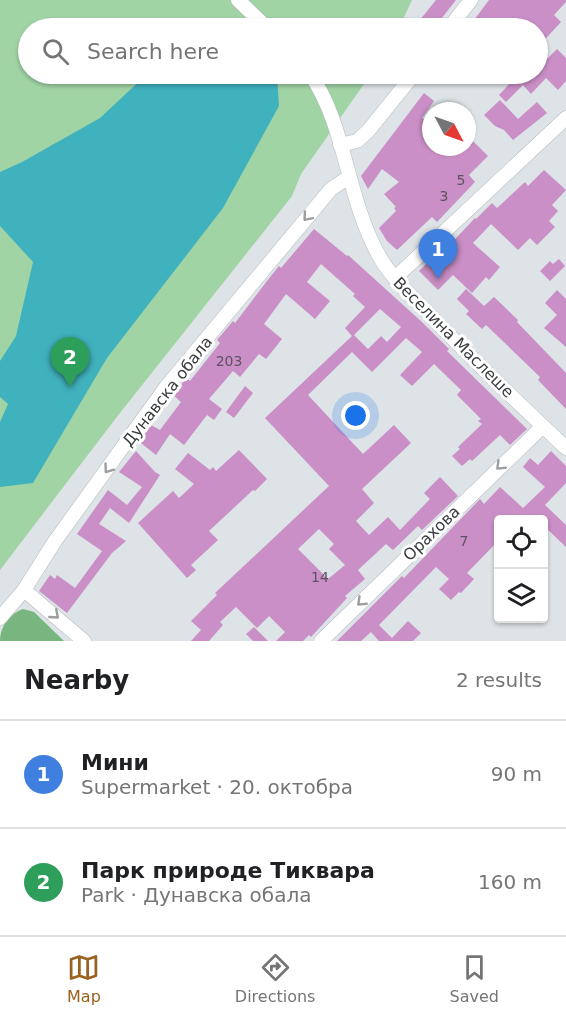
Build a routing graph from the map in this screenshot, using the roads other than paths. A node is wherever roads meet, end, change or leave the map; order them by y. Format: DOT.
graph roads {
  1 [pos="238,0"];
  2 [pos="471,0"];
  3 [pos="257,18"];
  4 [pos="457,18"];
  5 [pos="315,84"];
  6 [pos="406,84"];
  7 [pos="566,118"];
  8 [pos="340,145"];
  9 [pos="349,177"];
  10 [pos="395,278"];
  11 [pos="543,426"];
  12 [pos="566,448"];
  13 [pos="24,590"];
  14 [pos="0,618"];
  15 [pos="84,641"];
  16 [pos="321,641"];
  1 -- 3 [label="street"];
  2 -- 4 [label="street"];
  5 -- 8 [label="street, Веселина Маслеше"];
  6 -- 8 [label="street"];
  7 -- 10 [label="street"];
  8 -- 9 [label="street, Веселина Маслеше"];
  9 -- 10 [label="street, Веселина Маслеше"];
  9 -- 13 [label="street, Дунавска обала, one-way"];
  10 -- 11 [label="street, Веселина Маслеше"];
  11 -- 12 [label="street, Веселина Маслеше"];
  11 -- 16 [label="street, Орахова, one-way"];
  13 -- 14 [label="street, Дунавска обала"];
  13 -- 15 [label="street, one-way"];
}
